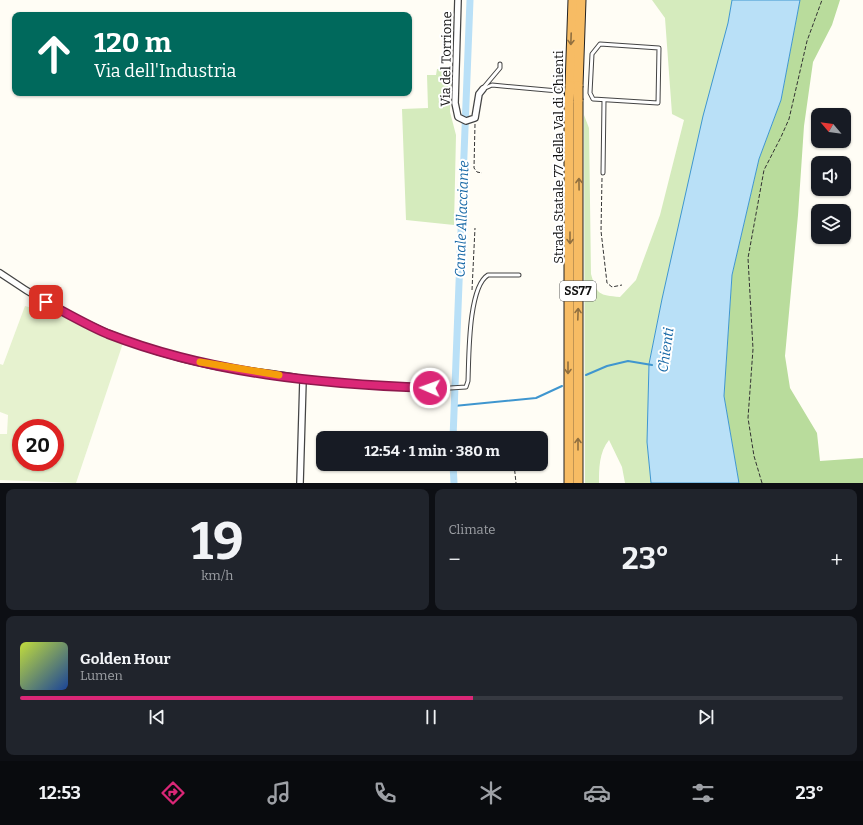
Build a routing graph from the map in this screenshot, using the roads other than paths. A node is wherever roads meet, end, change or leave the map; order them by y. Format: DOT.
graph roads {
  1 [pos="458,0"];
  2 [pos="573,0"];
  3 [pos="581,0"];
  4 [pos="500,64"];
  5 [pos="574,86"];
  6 [pos="483,89"];
  7 [pos="590,93"];
  8 [pos="574,100"];
  9 [pos="604,101"];
  10 [pos="603,173"];
  11 [pos="0,273"];
  12 [pos="520,275"];
  13 [pos="303,380"];
  14 [pos="300,483"];
  15 [pos="569,483"];
  16 [pos="578,483"];
  1 -- 6 [label="street, Via del Torrione"];
  2 -- 5 [label="highway, Strada Statale 77 della Val di Chienti / SS77, one-way"];
  3 -- 5 [label="highway, Strada Statale 77 della Val di Chienti / SS77"];
  4 -- 6 [label="lane"];
  5 -- 8 [label="highway, Strada Statale 77 della Val di Chienti / SS77, bridge"];
  6 -- 7 [label="lane"];
  7 -- 9 [label="lane"];
  7 -- 9 [label="lane"];
  8 -- 15 [label="highway, Strada Statale 77 della Val di Chienti / SS77, one-way"];
  16 -- 8 [label="highway, Strada Statale 77 della Val di Chienti / SS77, one-way"];
  9 -- 10 [label="lane"];
  11 -- 13 [label="street"];
  12 -- 13 [label="lane"];
  13 -- 14 [label="street"];
}
